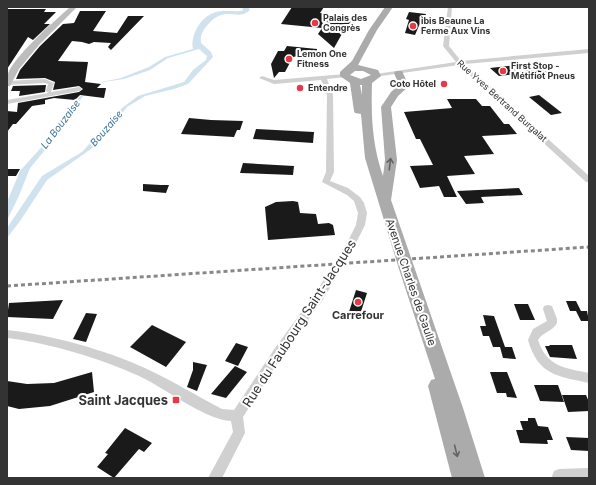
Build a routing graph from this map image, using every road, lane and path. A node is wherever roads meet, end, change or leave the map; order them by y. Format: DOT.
graph roads {
  1 [pos="74,7"];
  2 [pos="389,7"];
  3 [pos="395,7"];
  4 [pos="450,7"];
  5 [pos="589,51"];
  6 [pos="460,64"];
  7 [pos="364,68"];
  8 [pos="348,73"];
  9 [pos="398,73"];
  10 [pos="262,78"];
  11 [pos="324,79"];
  12 [pos="366,80"];
  13 [pos="7,84"];
  14 [pos="79,89"];
  15 [pos="50,91"];
  16 [pos="7,102"];
  17 [pos="589,180"];
  18 [pos="385,203"];
  19 [pos="548,309"];
  20 [pos="7,334"];
  21 [pos="589,378"];
  22 [pos="237,416"];
  23 [pos="589,475"];
  24 [pos="559,476"];
  25 [pos="215,478"];
  26 [pos="462,478"];
  27 [pos="475,478"];
  1 -- 13 [label="main road"];
  2 -- 8 [label="main road"];
  3 -- 7 [label="main road"];
  4 -- 6 [label="street, Rue Yves Bertrand Burgalat"];
  5 -- 6 [label="street"];
  6 -- 9 [label="street"];
  6 -- 17 [label="street, Rue Yves Bertrand Burgalat"];
  7 -- 8 [label="main road"];
  7 -- 12 [label="main road"];
  8 -- 11 [label="street"];
  8 -- 12 [label="main road"];
  9 -- 12 [label="street"];
  18 -- 9 [label="main road, one-way"];
  10 -- 11 [label="street"];
  11 -- 22 [label="street, Rue du Faubourg Saint-Jacques"];
  12 -- 18 [label="main road, Avenue Charles de Gaulle"];
  12 -- 26 [label="main road, Avenue Charles de Gaulle, one-way"];
  13 -- 15 [label="street"];
  14 -- 16 [label="street"];
  18 -- 27 [label="main road, Avenue Charles de Gaulle"];
  19 -- 21 [label="street"];
  20 -- 22 [label="street"];
  22 -- 25 [label="street, Rue du Faubourg Saint-Jacques"];
  23 -- 24 [label="street"];
}
